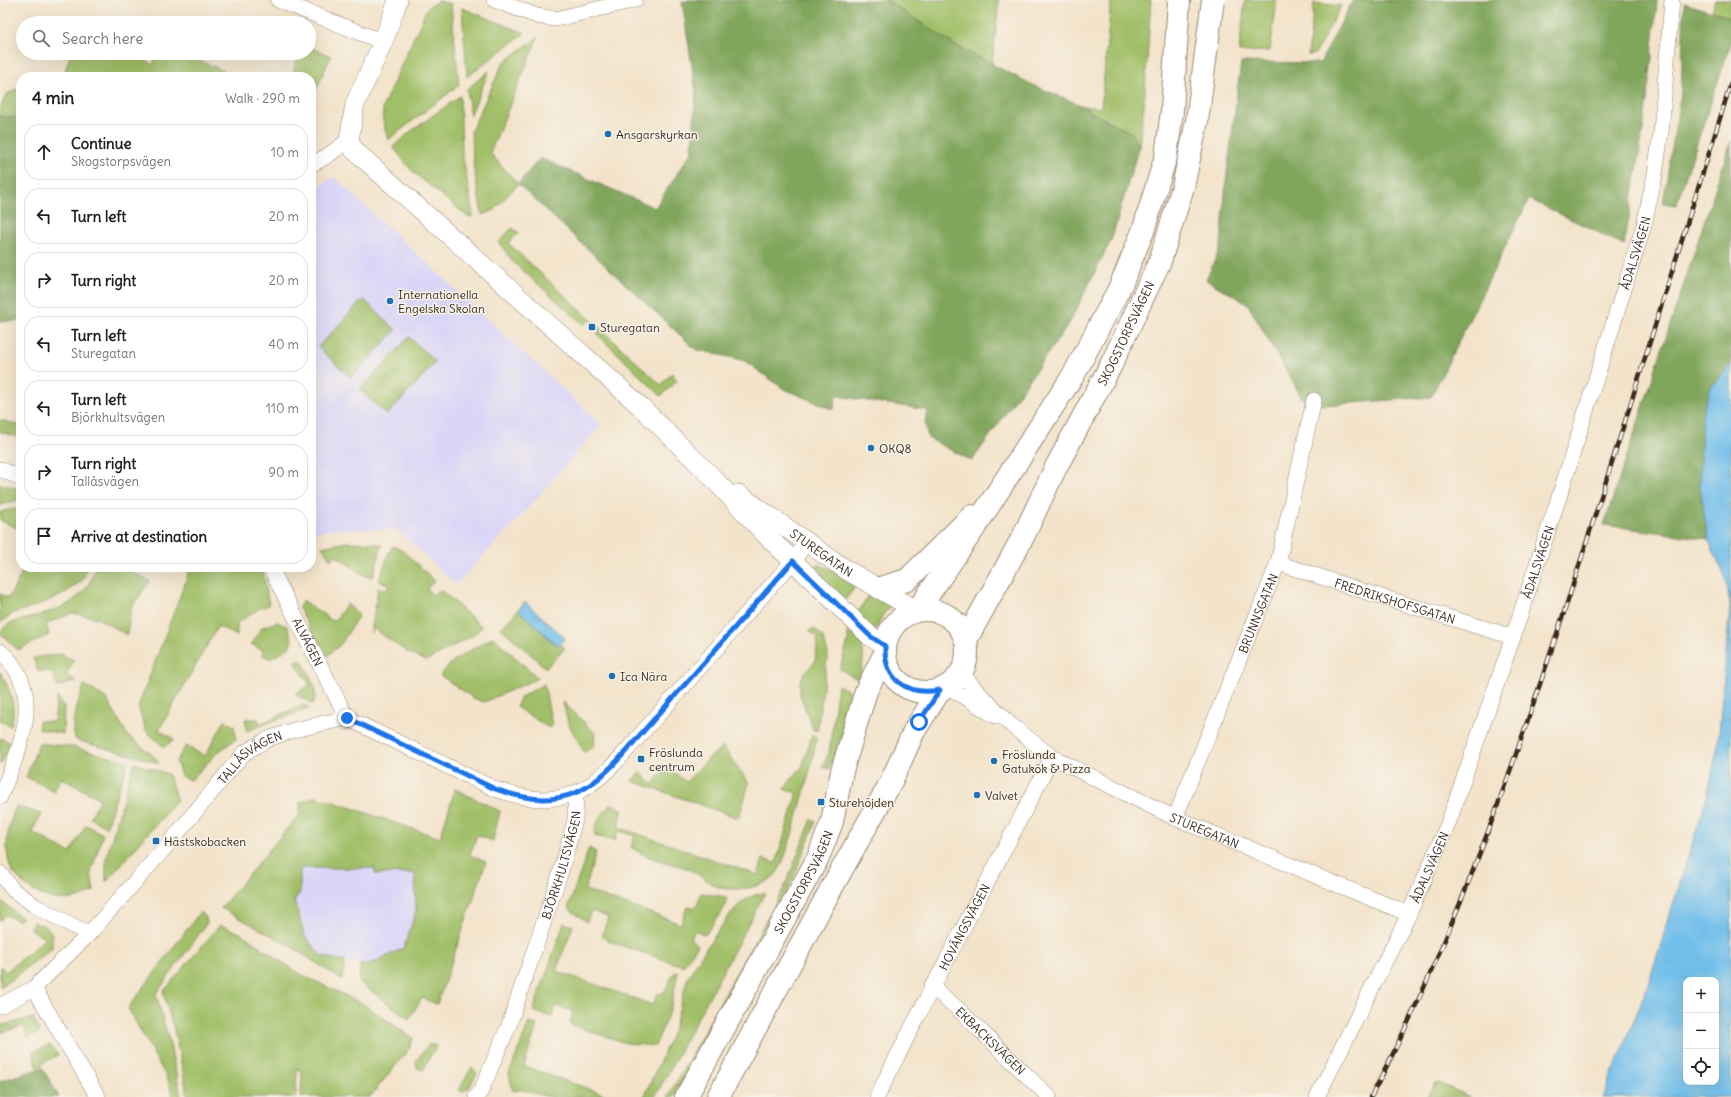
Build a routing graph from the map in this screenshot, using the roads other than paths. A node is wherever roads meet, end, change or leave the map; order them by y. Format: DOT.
graph roads {
  1 [pos="278,0"];
  2 [pos="398,0"];
  3 [pos="494,0"];
  4 [pos="635,0"];
  5 [pos="1179,0"];
  6 [pos="1213,0"];
  7 [pos="1672,0"];
  8 [pos="383,42"];
  9 [pos="349,140"];
  10 [pos="316,162"];
  11 [pos="1314,400"];
  12 [pos="0,469"];
  13 [pos="710,475"];
  14 [pos="16,476"];
  15 [pos="1000,490"];
  16 [pos="806,543"];
  17 [pos="793,561"];
  18 [pos="1278,563"];
  19 [pos="273,572"];
  20 [pos="880,588"];
  21 [pos="918,609"];
  22 [pos="1514,637"];
  23 [pos="966,640"];
  24 [pos="885,649"];
  25 [pos="0,651"];
  26 [pos="949,683"];
  27 [pos="347,718"];
  28 [pos="1012,725"];
  29 [pos="1052,757"];
  30 [pos="576,793"];
  31 [pos="0,797"];
  32 [pos="1175,818"];
  33 [pos="0,873"];
  34 [pos="1409,914"];
  35 [pos="89,934"];
  36 [pos="932,986"];
  37 [pos="34,988"];
  38 [pos="0,1006"];
  39 [pos="98,1097"];
  40 [pos="476,1097"];
  41 [pos="686,1097"];
  42 [pos="718,1097"];
  43 [pos="877,1097"];
  44 [pos="1049,1097"];
  45 [pos="1317,1097"];
  1 -- 8 [label="street"];
  2 -- 8 [label="street"];
  3 -- 4 [label="street"];
  5 -- 15 [label="main road, SKOGSTORPSVÄGEN"];
  6 -- 23 [label="main road, SKOGSTORPSVÄGEN"];
  7 -- 22 [label="street, ÅDALSVÄGEN"];
  8 -- 9 [label="street"];
  9 -- 10 [label="street"];
  9 -- 13 [label="street, STUREGATAN"];
  11 -- 18 [label="street, BRUNNSGATAN"];
  12 -- 14 [label="street"];
  13 -- 16 [label="street, STUREGATAN"];
  13 -- 17 [label="street, STUREGATAN"];
  15 -- 20 [label="main road"];
  15 -- 21 [label="main road, SKOGSTORPSVÄGEN"];
  16 -- 17 [label="street"];
  16 -- 20 [label="street, STUREGATAN"];
  17 -- 24 [label="street, STUREGATAN"];
  17 -- 30 [label="street"];
  18 -- 22 [label="street, FREDRIKSHOFSGATAN"];
  18 -- 32 [label="street, BRUNNSGATAN"];
  19 -- 27 [label="street, ALVÄGEN"];
  20 -- 21 [label="street, STUREGATAN"];
  21 -- 23 [label="main road"];
  21 -- 24 [label="main road"];
  22 -- 34 [label="street, ÅDALSVÄGEN"];
  23 -- 26 [label="main road"];
  24 -- 26 [label="main road"];
  24 -- 41 [label="main road, SKOGSTORPSVÄGEN"];
  25 -- 31 [label="street"];
  26 -- 28 [label="street, STUREGATAN"];
  26 -- 28 [label="street, STUREGATAN"];
  26 -- 42 [label="main road"];
  27 -- 30 [label="street"];
  27 -- 35 [label="street, TALLÅSVÄGEN"];
  28 -- 29 [label="street, STUREGATAN"];
  29 -- 32 [label="street, STUREGATAN"];
  29 -- 36 [label="street, HOVÄNGSVÄGEN"];
  30 -- 40 [label="street, BJÖRKHULTSVÄGEN"];
  32 -- 34 [label="street, STUREGATAN"];
  33 -- 35 [label="street"];
  34 -- 45 [label="street, ÅDALSVÄGEN"];
  35 -- 37 [label="street, TALLÅSVÄGEN"];
  36 -- 43 [label="street, HOVÄNGSVÄGEN"];
  36 -- 44 [label="street, EKBACKSVÄGEN"];
  37 -- 38 [label="street, TALLÅSVÄGEN"];
  37 -- 39 [label="street"];
}
